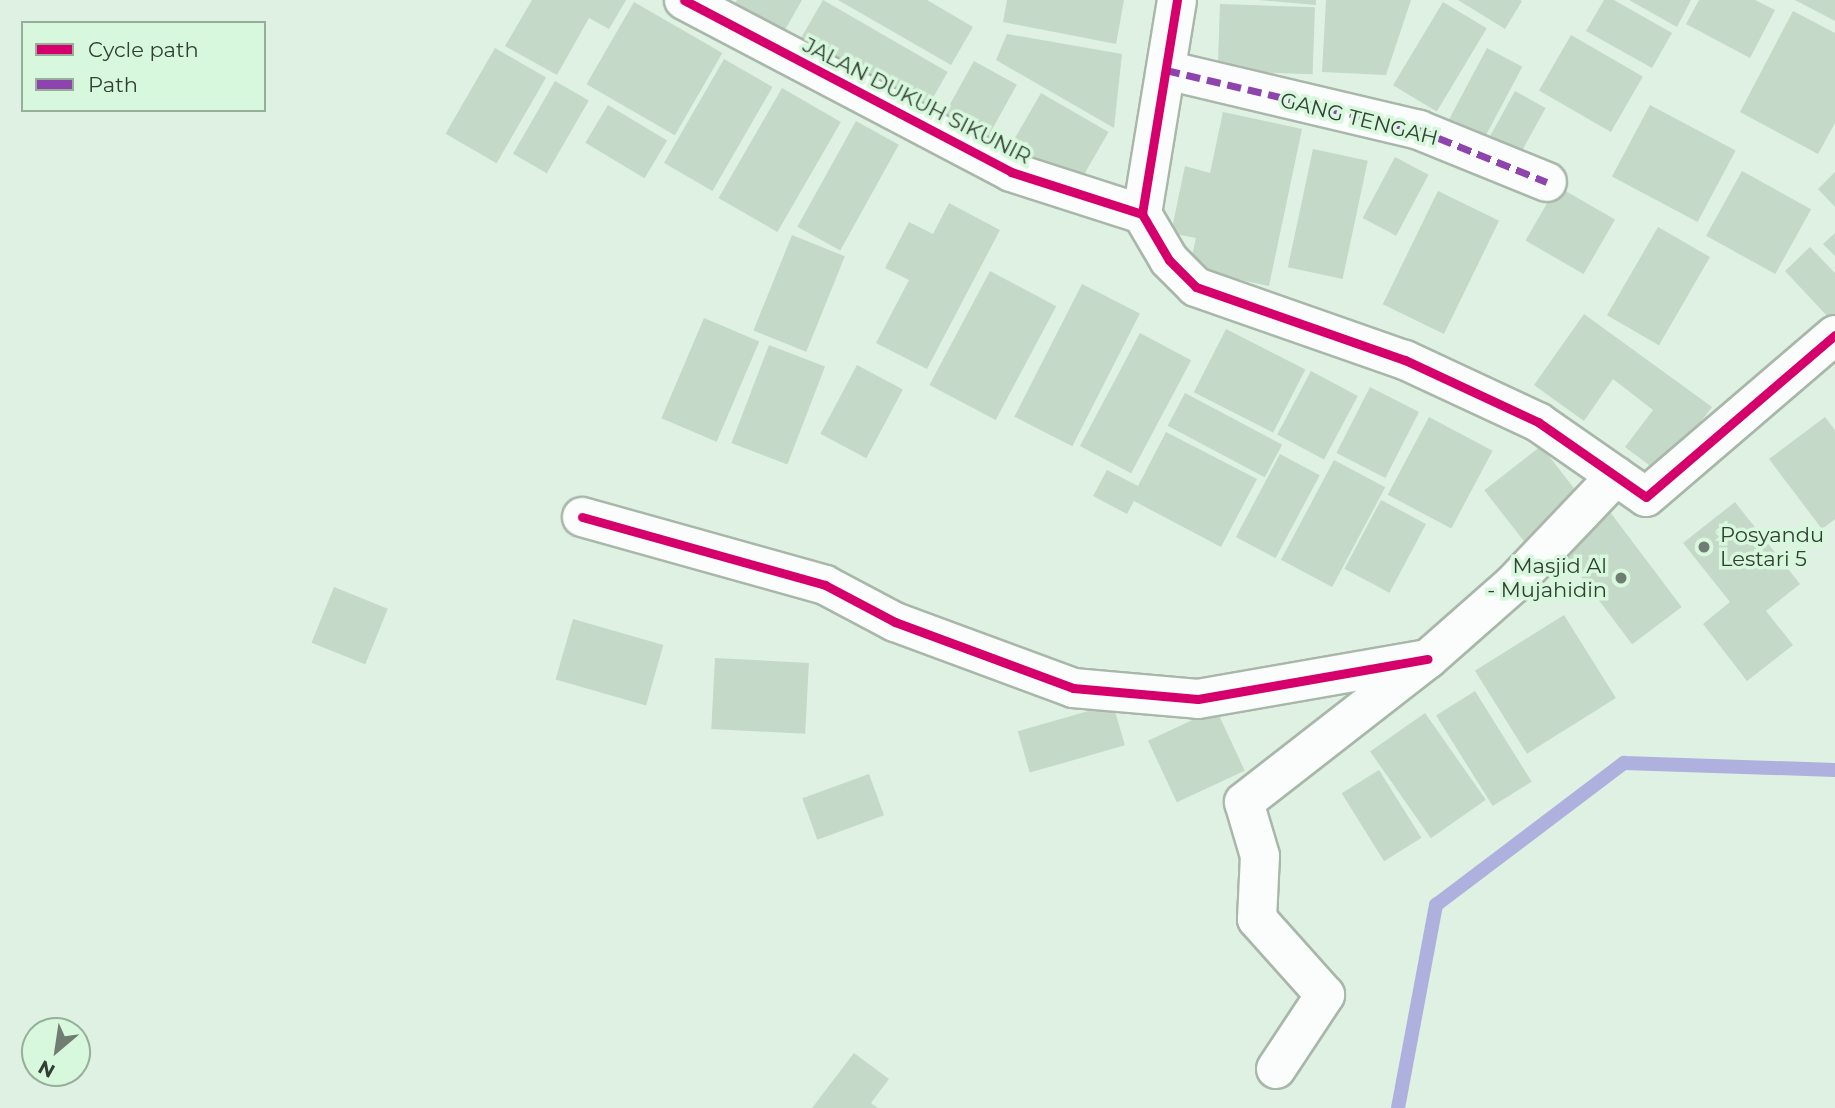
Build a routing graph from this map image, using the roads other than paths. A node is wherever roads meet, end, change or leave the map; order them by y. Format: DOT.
graph roads {
  1 [pos="684,0"];
  2 [pos="1177,0"];
  3 [pos="1166,71"];
  4 [pos="1547,182"];
  5 [pos="1142,214"];
  6 [pos="1835,335"];
  7 [pos="1616,476"];
  8 [pos="582,517"];
  9 [pos="1428,659"];
  10 [pos="1276,1069"];
  1 -- 5 [label="street, JALAN DUKUH SIKUNIR"];
  2 -- 3 [label="street"];
  3 -- 4 [label="street, GANG TENGAH"];
  3 -- 5 [label="street"];
  5 -- 7 [label="street"];
  6 -- 7 [label="street"];
  7 -- 9 [label="street"];
  8 -- 9 [label="street"];
  9 -- 10 [label="street"];
}
